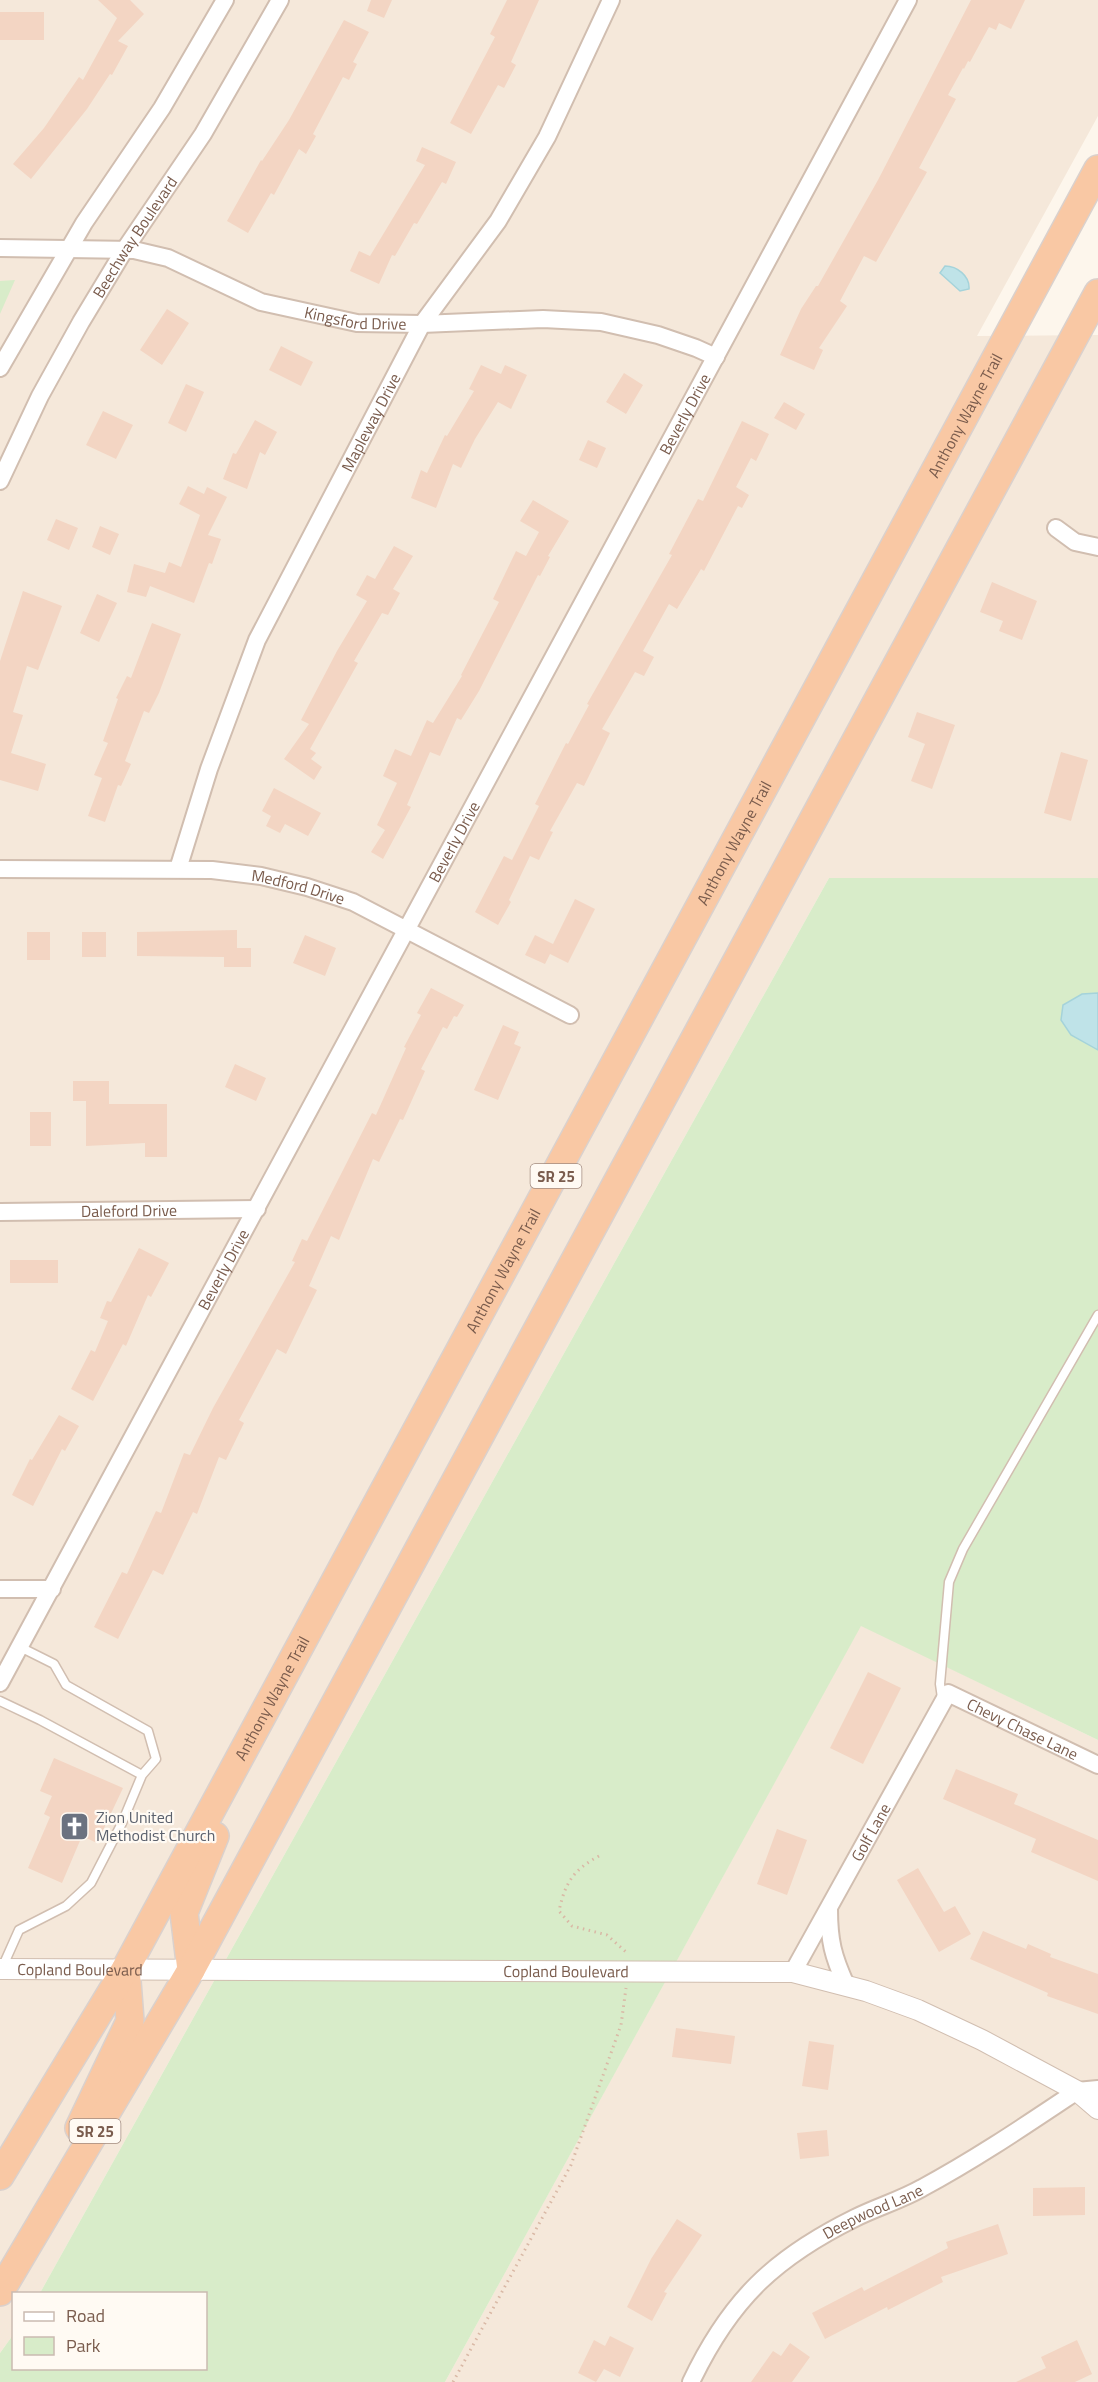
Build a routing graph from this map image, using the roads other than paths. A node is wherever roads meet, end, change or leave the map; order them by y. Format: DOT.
graph roads {
  1 [pos="225,0"];
  2 [pos="280,0"];
  3 [pos="611,0"];
  4 [pos="908,0"];
  5 [pos="1098,169"];
  6 [pos="0,248"];
  7 [pos="69,248"];
  8 [pos="125,249"];
  9 [pos="1098,292"];
  10 [pos="422,324"];
  11 [pos="716,357"];
  12 [pos="0,368"];
  13 [pos="0,482"];
  14 [pos="1056,528"];
  15 [pos="1098,547"];
  16 [pos="0,869"];
  17 [pos="178,869"];
  18 [pos="408,930"];
  19 [pos="570,1015"];
  20 [pos="257,1209"];
  21 [pos="0,1212"];
  22 [pos="1098,1315"];
  23 [pos="0,1589"];
  24 [pos="51,1589"];
  25 [pos="20,1647"];
  26 [pos="0,1683"];
  27 [pos="945,1698"];
  28 [pos="0,1701"];
  29 [pos="269,1705"];
  30 [pos="1098,1765"];
  31 [pos="142,1775"];
  32 [pos="829,1908"];
  33 [pos="126,1968"];
  34 [pos="1,1969"];
  35 [pos="190,1970"];
  36 [pos="794,1972"];
  37 [pos="846,1985"];
  38 [pos="1098,2089"];
  39 [pos="1077,2091"];
  40 [pos="1098,2109"];
  41 [pos="0,2176"];
  42 [pos="0,2292"];
  43 [pos="691,2382"];
  1 -- 7 [label="street"];
  2 -- 8 [label="street, Beechway Boulevard"];
  3 -- 10 [label="street, Mapleway Drive"];
  4 -- 11 [label="street, Beverly Drive"];
  5 -- 29 [label="highway, Anthony Wayne Trail / SR 25"];
  6 -- 7 [label="street, Kingsford Drive"];
  7 -- 8 [label="street, Kingsford Drive"];
  7 -- 12 [label="street"];
  8 -- 10 [label="street, Kingsford Drive"];
  8 -- 13 [label="street, Beechway Boulevard"];
  9 -- 35 [label="highway, SR 25"];
  10 -- 11 [label="street, Kingsford Drive"];
  10 -- 17 [label="street, Mapleway Drive"];
  11 -- 18 [label="street, Beverly Drive"];
  14 -- 15 [label="street"];
  16 -- 17 [label="street, Medford Drive"];
  17 -- 18 [label="street, Medford Drive"];
  18 -- 19 [label="street, Medford Drive"];
  18 -- 20 [label="street, Beverly Drive"];
  20 -- 21 [label="street, Daleford Drive"];
  20 -- 24 [label="street, Beverly Drive"];
  22 -- 27 [label="lane"];
  23 -- 24 [label="street"];
  24 -- 25 [label="street, Beverly Drive"];
  25 -- 26 [label="street, Beverly Drive"];
  25 -- 31 [label="lane"];
  27 -- 30 [label="street, Chevy Chase Lane"];
  27 -- 32 [label="street, Golf Lane"];
  28 -- 31 [label="lane"];
  29 -- 33 [label="highway, Anthony Wayne Trail / SR 25"];
  29 -- 35 [label="highway"];
  31 -- 34 [label="lane"];
  32 -- 36 [label="street, Golf Lane"];
  32 -- 37 [label="street"];
  33 -- 34 [label="street, Copland Boulevard"];
  33 -- 35 [label="street, Copland Boulevard"];
  33 -- 41 [label="highway, Anthony Wayne Trail / SR 25"];
  33 -- 42 [label="highway"];
  35 -- 36 [label="street, Copland Boulevard"];
  35 -- 42 [label="highway, SR 25"];
  36 -- 37 [label="street, Copland Boulevard"];
  37 -- 39 [label="street, Copland Boulevard"];
  38 -- 39 [label="street, Deepwood Lane"];
  39 -- 40 [label="street, Copland Boulevard"];
  39 -- 43 [label="street, Deepwood Lane"];
}
